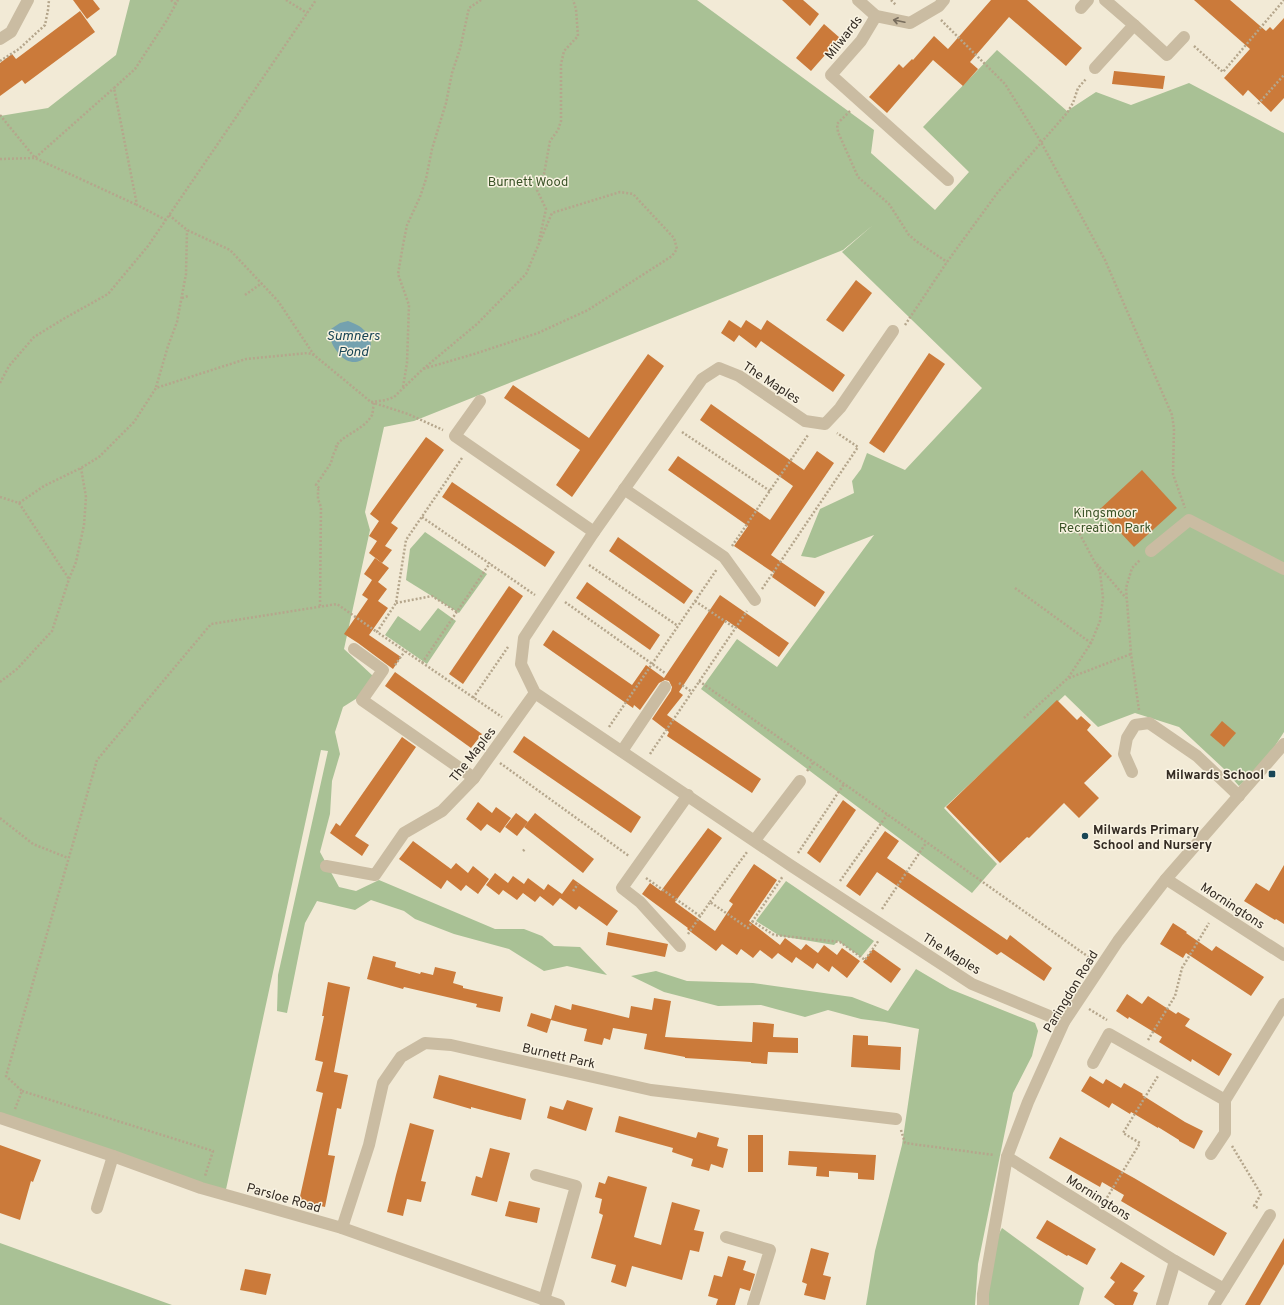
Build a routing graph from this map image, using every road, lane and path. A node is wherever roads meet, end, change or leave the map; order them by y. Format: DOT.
graph roads {
  1 [pos="28,0"];
  2 [pos="49,0"];
  3 [pos="171,0"];
  4 [pos="178,0"];
  5 [pos="286,0"];
  6 [pos="316,0"];
  7 [pos="481,0"];
  8 [pos="573,0"];
  9 [pos="858,0"];
  10 [pos="944,0"];
  11 [pos="1105,0"];
  12 [pos="1284,0"];
  13 [pos="176,4"];
  14 [pos="931,10"];
  15 [pos="308,13"];
  16 [pos="876,16"];
  17 [pos="1134,25"];
  18 [pos="1184,37"];
  19 [pos="0,39"];
  20 [pos="0,61"];
  21 [pos="1095,68"];
  22 [pos="1284,75"];
  23 [pos="114,88"];
  24 [pos="860,101"];
  25 [pos="1258,104"];
  26 [pos="0,115"];
  27 [pos="1041,142"];
  28 [pos="35,158"];
  29 [pos="0,159"];
  30 [pos="948,180"];
  31 [pos="137,205"];
  32 [pos="169,215"];
  33 [pos="166,220"];
  34 [pos="187,230"];
  35 [pos="538,248"];
  36 [pos="947,262"];
  37 [pos="262,283"];
  38 [pos="246,295"];
  39 [pos="188,296"];
  40 [pos="182,298"];
  41 [pos="892,331"];
  42 [pos="314,355"];
  43 [pos="423,369"];
  44 [pos="0,383"];
  45 [pos="156,388"];
  46 [pos="403,388"];
  47 [pos="480,401"];
  48 [pos="373,402"];
  49 [pos="816,423"];
  50 [pos="670,424"];
  51 [pos="455,436"];
  52 [pos="470,446"];
  53 [pos="81,468"];
  54 [pos="624,489"];
  55 [pos="770,491"];
  56 [pos="0,497"];
  57 [pos="19,503"];
  58 [pos="422,517"];
  59 [pos="1189,520"];
  60 [pos="1076,527"];
  61 [pos="594,532"];
  62 [pos="1150,551"];
  63 [pos="578,557"];
  64 [pos="724,557"];
  65 [pos="1094,561"];
  66 [pos="490,564"];
  67 [pos="1284,569"];
  68 [pos="69,579"];
  69 [pos="1014,588"];
  70 [pos="550,598"];
  71 [pos="1127,599"];
  72 [pos="755,600"];
  73 [pos="695,601"];
  74 [pos="396,603"];
  75 [pos="320,606"];
  76 [pos="457,612"];
  77 [pos="678,626"];
  78 [pos="735,628"];
  79 [pos="377,632"];
  80 [pos="1091,643"];
  81 [pos="509,645"];
  82 [pos="354,649"];
  83 [pos="1131,654"];
  84 [pos="422,663"];
  85 [pos="652,664"];
  86 [pos="1068,678"];
  87 [pos="670,681"];
  88 [pos="699,681"];
  89 [pos="0,682"];
  90 [pos="692,692"];
  91 [pos="534,693"];
  92 [pos="473,698"];
  93 [pos="1024,718"];
  94 [pos="1142,724"];
  95 [pos="512,725"];
  96 [pos="602,738"];
  97 [pos="1284,744"];
  98 [pos="622,751"];
  99 [pos="490,756"];
  100 [pos="1132,772"];
  101 [pos="474,778"];
  102 [pos="800,781"];
  103 [pos="844,784"];
  104 [pos="688,795"];
  105 [pos="1239,796"];
  106 [pos="886,815"];
  107 [pos="0,818"];
  108 [pos="755,840"];
  109 [pos="926,843"];
  110 [pos="744,855"];
  111 [pos="68,858"];
  112 [pos="790,865"];
  113 [pos="326,866"];
  114 [pos="637,867"];
  115 [pos="1166,879"];
  116 [pos="578,884"];
  117 [pos="573,891"];
  118 [pos="832,892"];
  119 [pos="710,902"];
  120 [pos="1216,911"];
  121 [pos="700,916"];
  122 [pos="875,920"];
  123 [pos="752,921"];
  124 [pos="878,941"];
  125 [pos="680,946"];
  126 [pos="1094,953"];
  127 [pos="1284,954"];
  128 [pos="1284,1004"];
  129 [pos="1085,1006"];
  130 [pos="1064,1022"];
  131 [pos="1112,1023"];
  132 [pos="1141,1052"];
  133 [pos="1093,1063"];
  134 [pos="1164,1066"];
  135 [pos="22,1091"];
  136 [pos="1225,1100"];
  137 [pos="896,1119"];
  138 [pos="5,1120"];
  139 [pos="1225,1133"];
  140 [pos="1211,1154"];
  141 [pos="113,1156"];
  142 [pos="1008,1157"];
  143 [pos="536,1175"];
  144 [pos="201,1188"];
  145 [pos="97,1208"];
  146 [pos="1098,1213"];
  147 [pos="1270,1216"];
  148 [pos="342,1228"];
  149 [pos="726,1237"];
  150 [pos="1175,1261"];
  151 [pos="1224,1289"];
  152 [pos="544,1300"];
  153 [pos="559,1305"];
  154 [pos="753,1305"];
  155 [pos="983,1305"];
  156 [pos="1162,1305"];
  157 [pos="1214,1305"];
  1 -- 19 [label="street"];
  2 -- 20 [label="path"];
  3 -- 13 [label="path"];
  4 -- 13 [label="path"];
  5 -- 15 [label="path"];
  6 -- 15 [label="path"];
  7 -- 46 [label="path"];
  8 -- 35 [label="path"];
  9 -- 16 [label="street, Milwards"];
  10 -- 14 [label="street, Milwards"];
  11 -- 17 [label="street"];
  12 -- 18 [label="path"];
  13 -- 23 [label="path"];
  14 -- 16 [label="street, Milwards, one-way"];
  14 -- 27 [label="path"];
  15 -- 32 [label="path"];
  16 -- 24 [label="street, Milwards"];
  17 -- 18 [label="street"];
  17 -- 21 [label="street"];
  21 -- 27 [label="path"];
  22 -- 25 [label="path"];
  23 -- 28 [label="path"];
  23 -- 31 [label="path"];
  24 -- 30 [label="street"];
  24 -- 36 [label="path"];
  26 -- 28 [label="path"];
  27 -- 36 [label="path"];
  27 -- 59 [label="path"];
  28 -- 29 [label="path"];
  28 -- 31 [label="path"];
  31 -- 33 [label="path"];
  32 -- 33 [label="path"];
  32 -- 34 [label="path"];
  33 -- 44 [label="path"];
  34 -- 37 [label="path"];
  34 -- 40 [label="path"];
  35 -- 43 [label="path"];
  35 -- 43 [label="path"];
  36 -- 41 [label="path"];
  37 -- 38 [label="path"];
  37 -- 42 [label="path"];
  39 -- 40 [label="path"];
  40 -- 45 [label="path"];
  41 -- 49 [label="street"];
  42 -- 45 [label="path"];
  42 -- 48 [label="path"];
  43 -- 46 [label="path"];
  45 -- 53 [label="path"];
  46 -- 48 [label="path"];
  47 -- 51 [label="street"];
  48 -- 51 [label="path"];
  48 -- 75 [label="path"];
  49 -- 50 [label="street, The Maples"];
  49 -- 55 [label="path"];
  50 -- 54 [label="street, The Maples"];
  50 -- 55 [label="path"];
  51 -- 52 [label="street"];
  52 -- 58 [label="path"];
  52 -- 61 [label="street"];
  53 -- 57 [label="path"];
  53 -- 68 [label="path"];
  54 -- 61 [label="street, The Maples"];
  54 -- 64 [label="street"];
  55 -- 64 [label="path"];
  56 -- 57 [label="path"];
  57 -- 68 [label="path"];
  58 -- 66 [label="path"];
  58 -- 74 [label="path"];
  59 -- 62 [label="street"];
  59 -- 67 [label="street"];
  60 -- 65 [label="path"];
  61 -- 63 [label="street, The Maples"];
  62 -- 71 [label="path"];
  63 -- 70 [label="street, The Maples"];
  63 -- 77 [label="path"];
  64 -- 72 [label="street"];
  64 -- 73 [label="path"];
  65 -- 71 [label="path"];
  65 -- 80 [label="path"];
  66 -- 70 [label="path"];
  66 -- 76 [label="path"];
  68 -- 89 [label="path"];
  69 -- 80 [label="path"];
  70 -- 85 [label="path"];
  70 -- 91 [label="street, The Maples"];
  71 -- 83 [label="path"];
  73 -- 77 [label="path"];
  73 -- 78 [label="path"];
  74 -- 76 [label="path"];
  74 -- 79 [label="path"];
  75 -- 79 [label="path"];
  75 -- 111 [label="path"];
  76 -- 84 [label="path"];
  77 -- 85 [label="path"];
  79 -- 84 [label="path"];
  80 -- 86 [label="path"];
  81 -- 92 [label="path"];
  82 -- 101 [label="street"];
  83 -- 86 [label="path"];
  83 -- 94 [label="path"];
  84 -- 92 [label="path"];
  85 -- 87 [label="path"];
  85 -- 96 [label="path"];
  86 -- 93 [label="path"];
  87 -- 90 [label="path"];
  87 -- 98 [label="street"];
  88 -- 103 [label="path"];
  91 -- 95 [label="street, The Maples"];
  91 -- 96 [label="street, The Maples"];
  92 -- 95 [label="path"];
  94 -- 100 [label="street"];
  94 -- 105 [label="street"];
  95 -- 99 [label="street, The Maples"];
  96 -- 98 [label="street, The Maples"];
  97 -- 105 [label="street, Paringdon Road"];
  98 -- 104 [label="street, The Maples"];
  99 -- 101 [label="street, The Maples"];
  99 -- 114 [label="path"];
  101 -- 113 [label="street, The Maples"];
  102 -- 108 [label="street"];
  103 -- 106 [label="path"];
  103 -- 112 [label="path"];
  104 -- 108 [label="street, The Maples"];
  104 -- 114 [label="street"];
  105 -- 115 [label="street, Paringdon Road"];
  106 -- 109 [label="path"];
  106 -- 118 [label="path"];
  107 -- 111 [label="path"];
  108 -- 112 [label="street, The Maples"];
  109 -- 122 [label="path"];
  109 -- 126 [label="path"];
  110 -- 119 [label="path"];
  111 -- 135 [label="path"];
  112 -- 118 [label="street, The Maples"];
  112 -- 123 [label="path"];
  114 -- 121 [label="path"];
  114 -- 125 [label="street"];
  115 -- 120 [label="street, Morningtons"];
  115 -- 130 [label="street, Paringdon Road"];
  116 -- 117 [label="path"];
  118 -- 122 [label="street, The Maples"];
  119 -- 121 [label="path"];
  119 -- 123 [label="path"];
  120 -- 127 [label="street, Morningtons"];
  120 -- 132 [label="path"];
  121 -- 125 [label="path"];
  122 -- 130 [label="street, The Maples"];
  123 -- 124 [label="path"];
  128 -- 136 [label="street"];
  129 -- 131 [label="path"];
  130 -- 142 [label="street, Paringdon Road"];
  132 -- 133 [label="street"];
  132 -- 134 [label="street"];
  134 -- 136 [label="street"];
  134 -- 146 [label="path"];
  135 -- 138 [label="path"];
  135 -- 144 [label="path"];
  136 -- 139 [label="street"];
  137 -- 142 [label="path"];
  137 -- 148 [label="street, Burnett Park"];
  138 -- 141 [label="street, Parsloe Road"];
  139 -- 140 [label="street"];
  139 -- 147 [label="path"];
  141 -- 144 [label="street, Parsloe Road"];
  141 -- 145 [label="street"];
  142 -- 146 [label="street, Morningtons"];
  142 -- 155 [label="street, Paringdon Road"];
  143 -- 152 [label="street"];
  144 -- 148 [label="street, Parsloe Road"];
  146 -- 150 [label="street, Morningtons"];
  147 -- 151 [label="street"];
  148 -- 152 [label="street, Parsloe Road"];
  149 -- 154 [label="street"];
  150 -- 151 [label="street, Morningtons"];
  150 -- 156 [label="street"];
  151 -- 157 [label="street"];
  152 -- 153 [label="street, Parsloe Road"];
}
